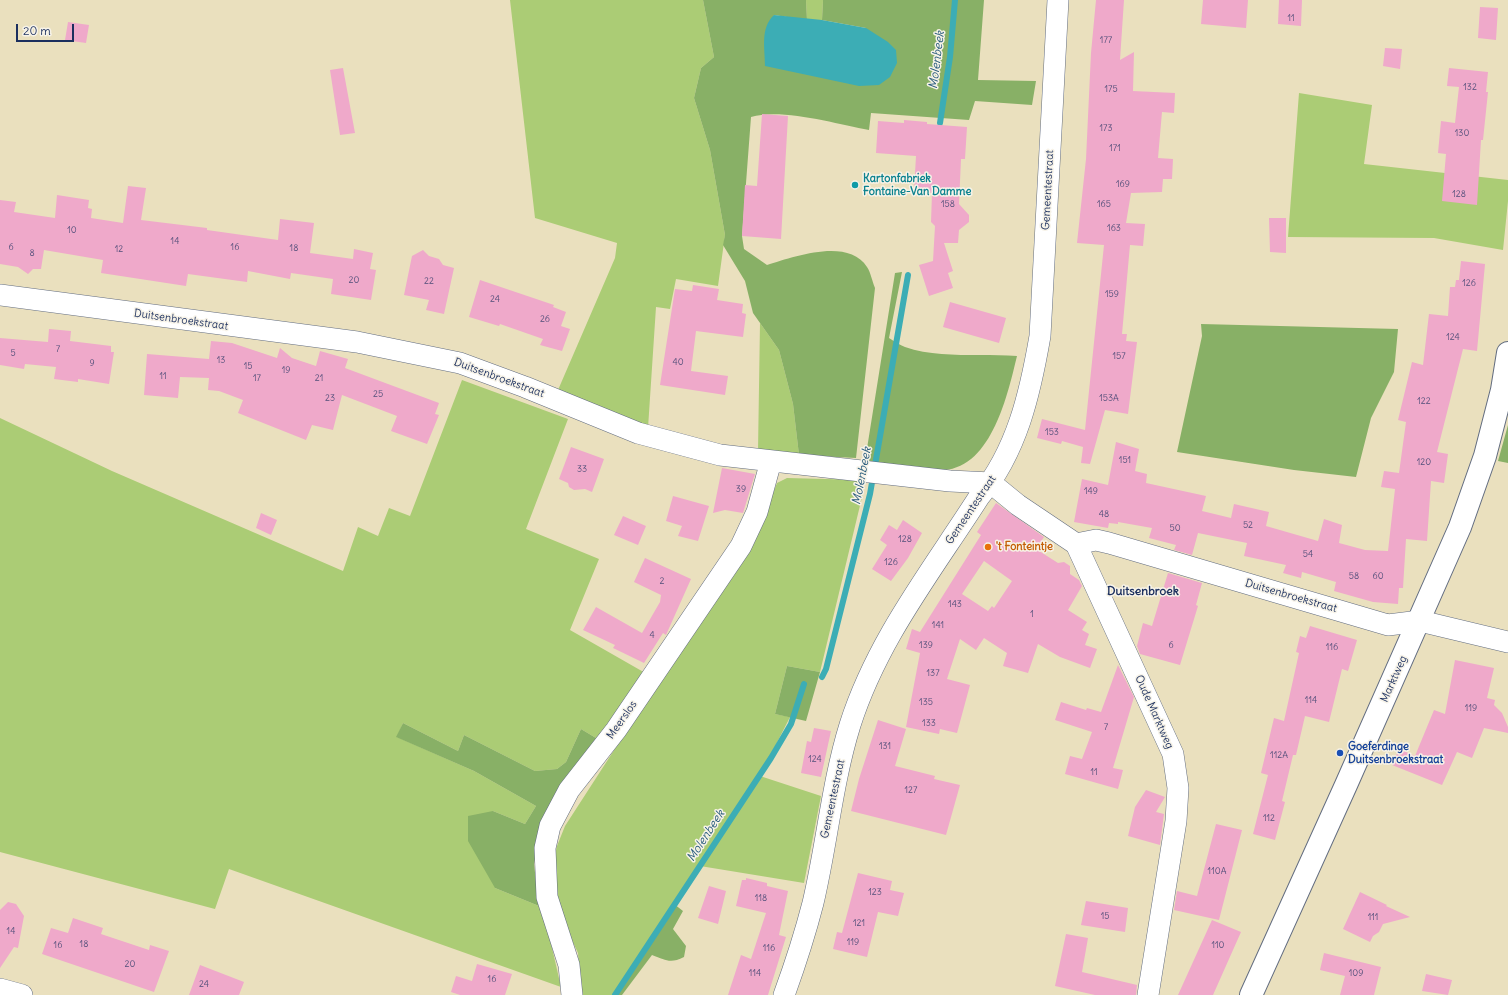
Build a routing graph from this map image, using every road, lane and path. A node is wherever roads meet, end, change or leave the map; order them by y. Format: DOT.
graph roads {
  1 [pos="1058,0"];
  2 [pos="0,295"];
  3 [pos="1508,353"];
  4 [pos="771,461"];
  5 [pos="991,483"];
  6 [pos="1076,544"];
  7 [pos="1420,621"];
  8 [pos="1508,642"];
  9 [pos="0,990"];
  10 [pos="22,995"];
  11 [pos="572,995"];
  12 [pos="784,995"];
  13 [pos="1148,995"];
  14 [pos="1251,995"];
  1 -- 5 [label="street, Gemeentestraat"];
  2 -- 4 [label="street, Duitsenbroekstraat"];
  3 -- 7 [label="street, Marktweg"];
  4 -- 5 [label="street, Duitsenbroekstraat"];
  4 -- 11 [label="street, Meerslos"];
  5 -- 6 [label="street"];
  5 -- 12 [label="street, Gemeentestraat"];
  6 -- 7 [label="street, Duitsenbroekstraat"];
  6 -- 13 [label="street, Oude Marktweg"];
  7 -- 8 [label="street, Duitsenbroekstraat"];
  7 -- 14 [label="street, Marktweg"];
  9 -- 10 [label="street"];
}
